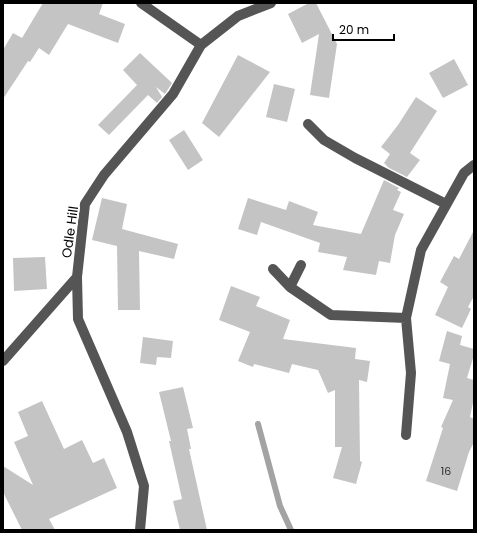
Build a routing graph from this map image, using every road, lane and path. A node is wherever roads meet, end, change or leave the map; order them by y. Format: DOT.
graph roads {
  1 [pos="141,3"];
  2 [pos="271,3"];
  3 [pos="201,45"];
  4 [pos="308,124"];
  5 [pos="474,165"];
  6 [pos="446,204"];
  7 [pos="301,266"];
  8 [pos="273,269"];
  9 [pos="77,277"];
  10 [pos="290,287"];
  11 [pos="406,318"];
  12 [pos="3,362"];
  13 [pos="406,435"];
  14 [pos="140,530"];
  1 -- 3 [label="street"];
  2 -- 3 [label="street, Odle Hill"];
  3 -- 9 [label="street, Odle Hill"];
  4 -- 6 [label="street"];
  5 -- 6 [label="street"];
  6 -- 11 [label="street"];
  7 -- 10 [label="street"];
  8 -- 10 [label="street"];
  9 -- 12 [label="street"];
  9 -- 14 [label="street, Odle Hill"];
  10 -- 11 [label="street"];
  11 -- 13 [label="street"];
}
